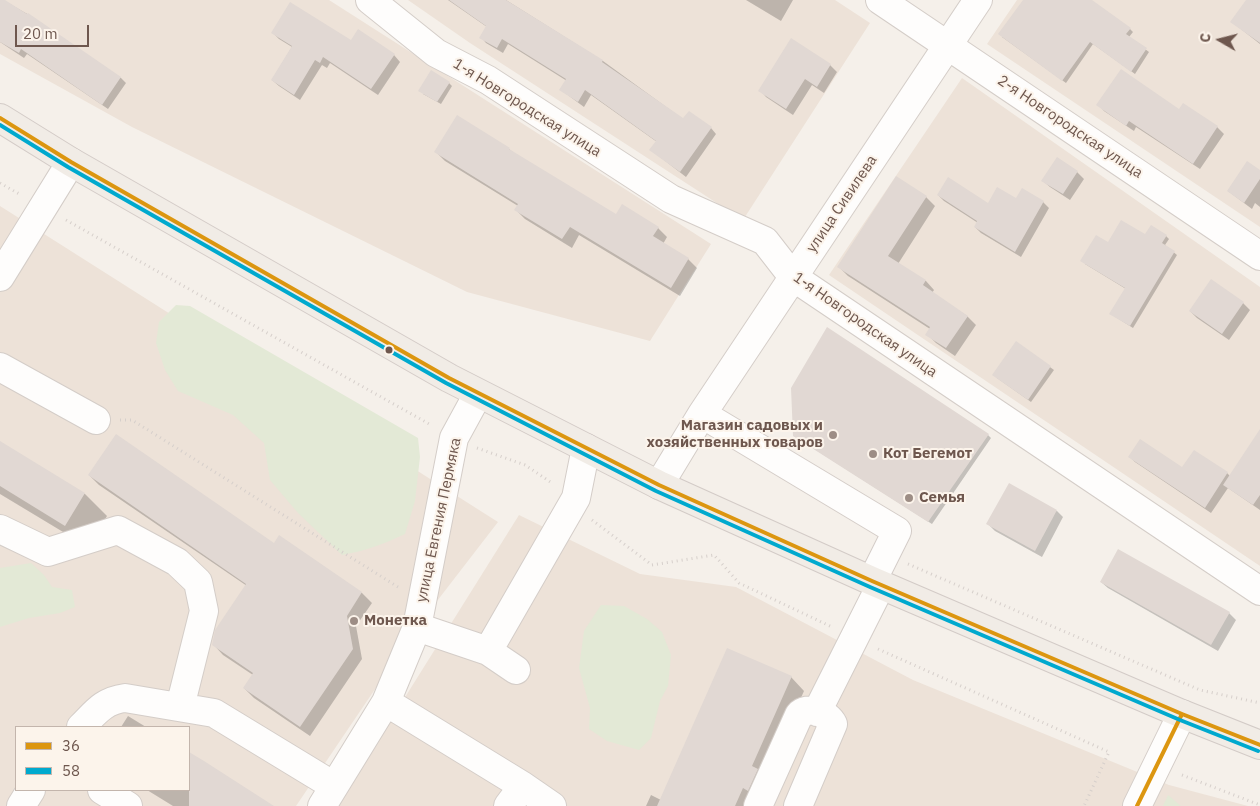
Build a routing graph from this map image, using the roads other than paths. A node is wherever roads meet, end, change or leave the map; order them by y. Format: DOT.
graph roads {
  1 [pos="370,0"];
  2 [pos="880,0"];
  3 [pos="978,0"];
  4 [pos="949,45"];
  5 [pos="0,118"];
  6 [pos="71,162"];
  7 [pos="1260,256"];
  8 [pos="0,277"];
  9 [pos="793,277"];
  10 [pos="0,367"];
  11 [pos="478,394"];
  12 [pos="702,414"];
  13 [pos="96,420"];
  14 [pos="586,448"];
  15 [pos="659,485"];
  16 [pos="0,529"];
  17 [pos="876,583"];
  18 [pos="1260,591"];
  19 [pos="420,615"];
  20 [pos="488,651"];
  21 [pos="516,670"];
  22 [pos="386,702"];
  23 [pos="180,707"];
  24 [pos="817,712"];
  25 [pos="1182,714"];
  26 [pos="82,726"];
  27 [pos="1260,745"];
  28 [pos="30,791"];
  29 [pos="104,791"];
  30 [pos="328,796"];
  31 [pos="515,796"];
  32 [pos="21,806"];
  33 [pos="128,806"];
  34 [pos="552,806"];
  35 [pos="758,806"];
  36 [pos="798,806"];
  37 [pos="1137,806"];
  1 -- 9 [label="street, 1-я Новгородская улица"];
  2 -- 4 [label="street, 2-я Новгородская улица"];
  3 -- 4 [label="street, улица Сивилева"];
  4 -- 7 [label="street, 2-я Новгородская улица"];
  4 -- 9 [label="street, улица Сивилева"];
  5 -- 6 [label="main road"];
  6 -- 8 [label="street"];
  6 -- 11 [label="main road"];
  9 -- 12 [label="street, улица Сивилева"];
  9 -- 18 [label="street, 1-я Новгородская улица"];
  10 -- 13 [label="street"];
  11 -- 14 [label="main road"];
  11 -- 19 [label="street, улица Евгения Пермяка"];
  12 -- 15 [label="street, улица Сивилева"];
  12 -- 17 [label="street"];
  14 -- 15 [label="main road"];
  14 -- 20 [label="street"];
  15 -- 17 [label="main road"];
  16 -- 23 [label="street"];
  17 -- 24 [label="street"];
  17 -- 25 [label="main road"];
  19 -- 20 [label="street"];
  19 -- 22 [label="street, улица Евгения Пермяка"];
  20 -- 21 [label="street"];
  22 -- 30 [label="street, улица Евгения Пермяка"];
  22 -- 31 [label="street"];
  23 -- 26 [label="street"];
  23 -- 30 [label="street"];
  24 -- 35 [label="street"];
  24 -- 36 [label="street"];
  25 -- 27 [label="main road"];
  25 -- 37 [label="street"];
  28 -- 32 [label="street"];
  29 -- 33 [label="street"];
  31 -- 34 [label="street"];
}
